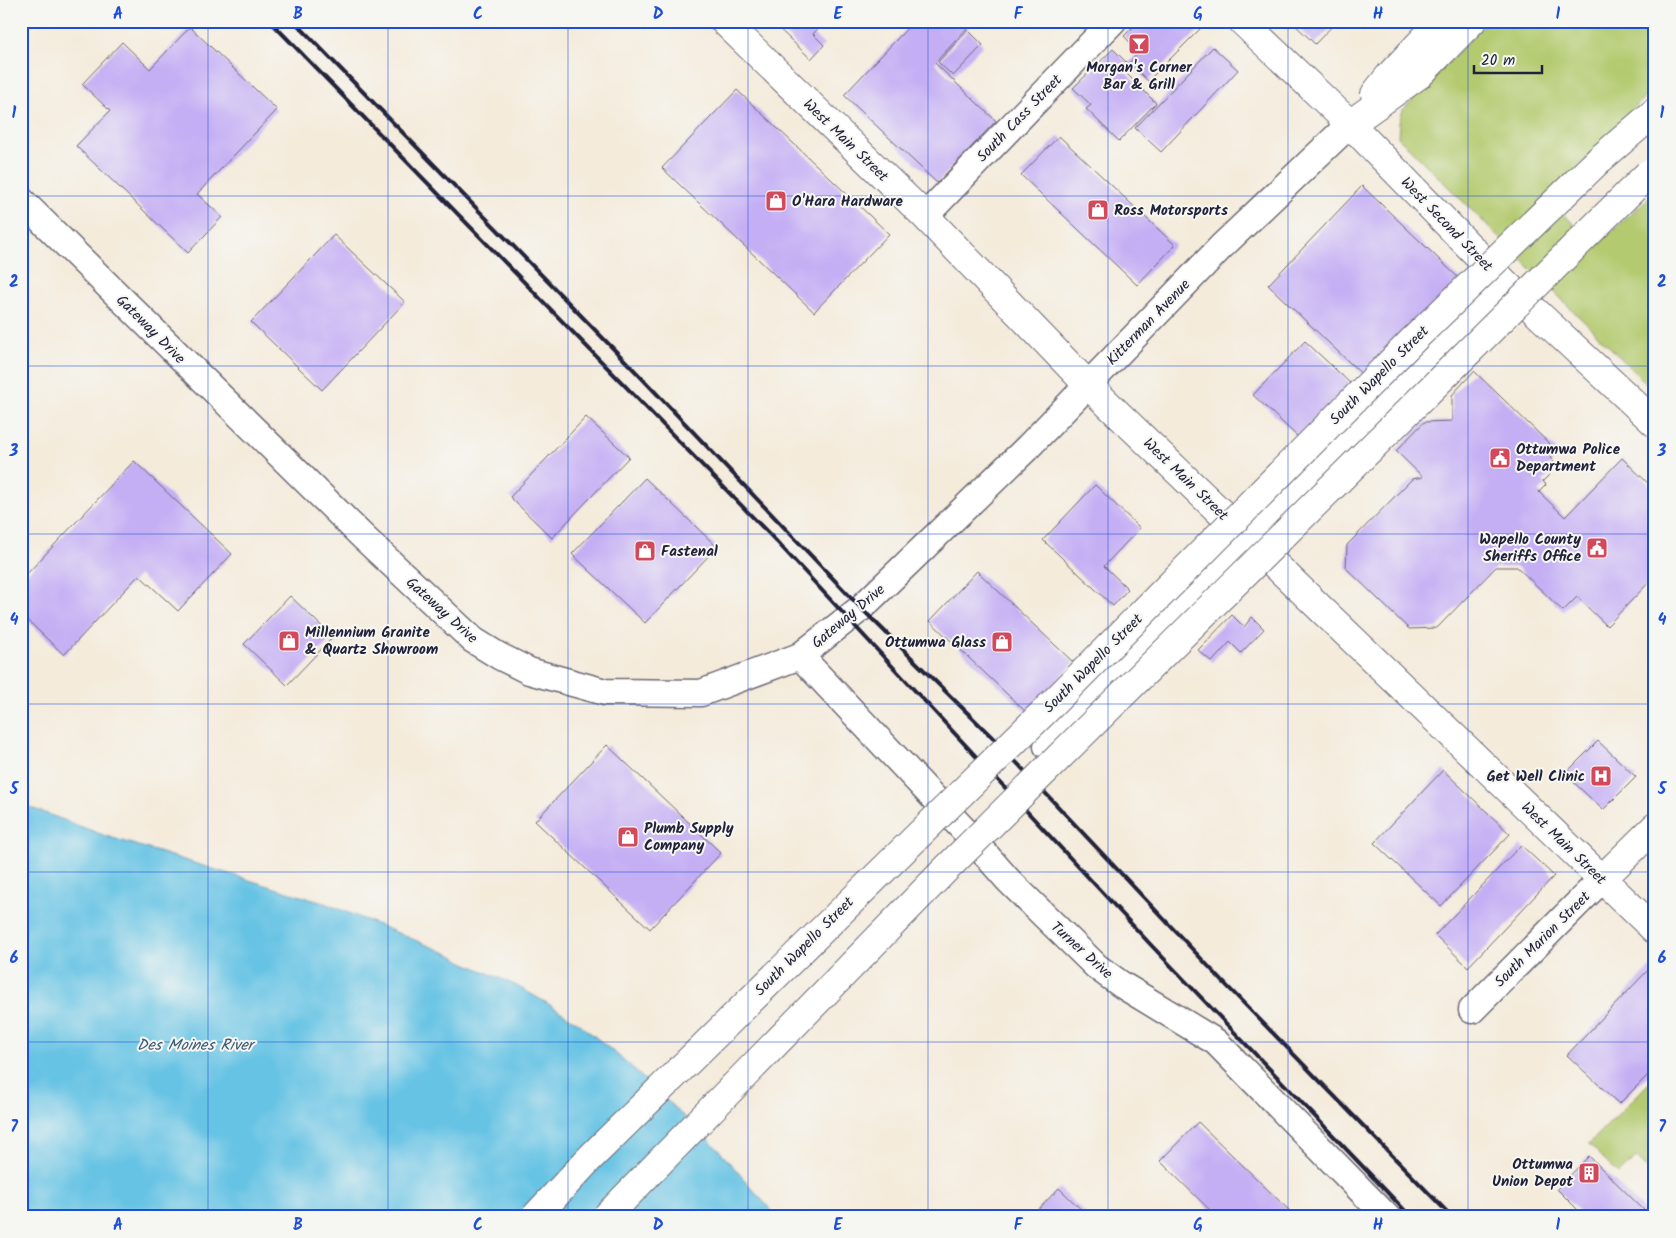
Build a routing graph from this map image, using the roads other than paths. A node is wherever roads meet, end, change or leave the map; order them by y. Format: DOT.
graph roads {
  1 [pos="724,21"];
  2 [pos="1113,21"];
  3 [pos="1242,21"];
  4 [pos="1441,21"];
  5 [pos="1472,21"];
  6 [pos="1655,112"];
  7 [pos="1350,124"];
  8 [pos="1652,171"];
  9 [pos="21,200"];
  10 [pos="924,216"];
  11 [pos="1506,285"];
  12 [pos="1088,385"];
  13 [pos="1655,423"];
  14 [pos="949,523"];
  15 [pos="1251,541"];
  16 [pos="800,656"];
  17 [pos="1047,746"];
  18 [pos="1655,827"];
  19 [pos="1602,879"];
  20 [pos="1655,930"];
  21 [pos="1472,1010"];
  22 [pos="535,1217"];
  23 [pos="606,1217"];
  24 [pos="1387,1217"];
  1 -- 10 [label="main road, West Main Street"];
  2 -- 10 [label="street, South Cass Street"];
  3 -- 7 [label="main road, West Second Street"];
  4 -- 7 [label="main road"];
  5 -- 7 [label="main road"];
  6 -- 22 [label="main road, South Wapello Street, bridge"];
  7 -- 11 [label="main road, West Second Street"];
  7 -- 12 [label="street, Kitterman Avenue"];
  8 -- 23 [label="main road, bridge"];
  9 -- 16 [label="street, Gateway Drive"];
  10 -- 12 [label="main road, West Main Street"];
  11 -- 13 [label="main road, West Second Street"];
  11 -- 15 [label="street, South Wapello Street"];
  12 -- 14 [label="street, Kitterman Avenue"];
  12 -- 15 [label="main road, West Main Street"];
  14 -- 16 [label="street, Gateway Drive"];
  15 -- 17 [label="street, South Wapello Street"];
  15 -- 19 [label="main road, West Main Street"];
  16 -- 24 [label="street, Turner Drive"];
  18 -- 19 [label="main road, South Marion Street"];
  19 -- 20 [label="main road, West Main Street"];
  19 -- 21 [label="street, South Marion Street"];
}
